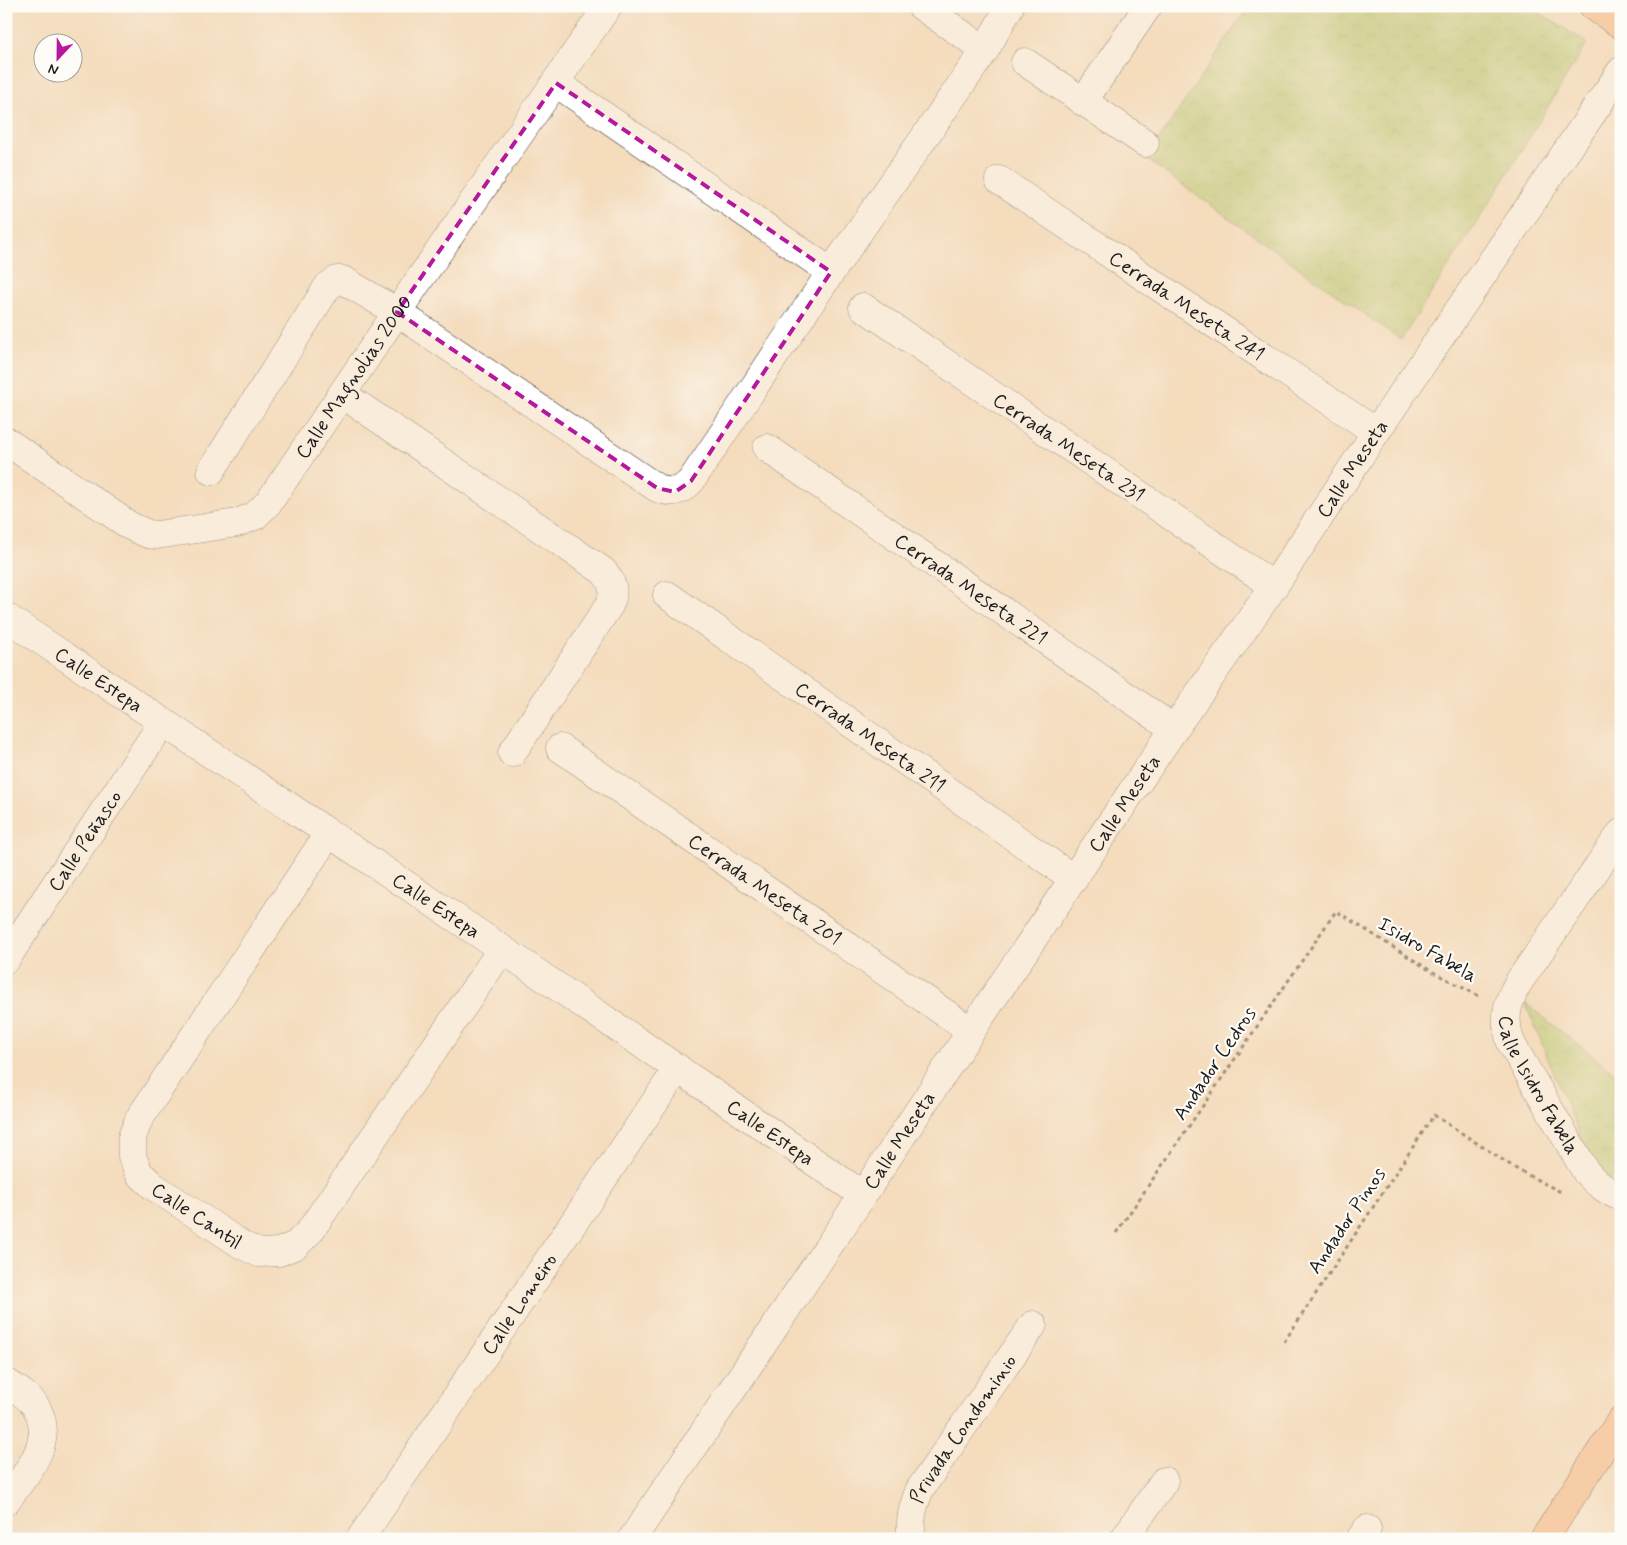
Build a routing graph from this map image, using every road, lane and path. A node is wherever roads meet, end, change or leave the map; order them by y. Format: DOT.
graph roads {
  1 [pos="608,6"];
  2 [pos="921,6"];
  3 [pos="1010,6"];
  4 [pos="1148,6"];
  5 [pos="1593,6"];
  6 [pos="1621,25"];
  7 [pos="985,50"];
  8 [pos="1025,62"];
  9 [pos="1621,71"];
  10 [pos="556,83"];
  11 [pos="1083,102"];
  12 [pos="1145,143"];
  13 [pos="999,180"];
  14 [pos="830,272"];
  15 [pos="863,307"];
  16 [pos="397,312"];
  17 [pos="342,394"];
  18 [pos="1376,432"];
  19 [pos="6,441"];
  20 [pos="767,448"];
  21 [pos="211,471"];
  22 [pos="1274,586"];
  23 [pos="667,595"];
  24 [pos="6,617"];
  25 [pos="163,722"];
  26 [pos="1174,730"];
  27 [pos="560,748"];
  28 [pos="512,753"];
  29 [pos="329,833"];
  30 [pos="1621,834"];
  31 [pos="1074,878"];
  32 [pos="1336,910"];
  33 [pos="502,949"];
  34 [pos="6,959"];
  35 [pos="1506,1010"];
  36 [pos="971,1031"];
  37 [pos="678,1068"];
  38 [pos="1596,1183"];
  39 [pos="863,1195"];
  40 [pos="1621,1197"];
  41 [pos="1116,1233"];
  42 [pos="1033,1325"];
  43 [pos="1284,1342"];
  44 [pos="6,1382"];
  45 [pos="1621,1420"];
  46 [pos="1164,1481"];
  47 [pos="6,1501"];
  48 [pos="360,1539"];
  49 [pos="632,1539"];
  50 [pos="911,1539"];
  51 [pos="1124,1539"];
  52 [pos="1544,1539"];
  1 -- 10 [label="street, Calle Magnolias 2000"];
  2 -- 7 [label="street"];
  3 -- 7 [label="street"];
  4 -- 11 [label="street"];
  5 -- 6 [label="main road"];
  7 -- 14 [label="street"];
  8 -- 11 [label="street"];
  9 -- 18 [label="street, Calle Meseta"];
  10 -- 14 [label="street"];
  10 -- 16 [label="street, Calle Magnolias 2000"];
  11 -- 12 [label="street"];
  13 -- 18 [label="street, Cerrada Meseta 241"];
  14 -- 16 [label="street"];
  15 -- 22 [label="street, Cerrada Meseta 231"];
  16 -- 17 [label="street, Calle Magnolias 2000"];
  16 -- 21 [label="street"];
  17 -- 19 [label="street, Calle Magnolias 2000"];
  17 -- 28 [label="street"];
  18 -- 22 [label="street, Calle Meseta"];
  20 -- 26 [label="street, Cerrada Meseta 221"];
  22 -- 26 [label="street, Calle Meseta"];
  23 -- 31 [label="street, Cerrada Meseta 211"];
  24 -- 25 [label="street, Calle Estepa"];
  25 -- 29 [label="street, Calle Estepa"];
  25 -- 34 [label="street, Calle Peñasco"];
  26 -- 31 [label="street, Calle Meseta"];
  27 -- 36 [label="street, Cerrada Meseta 201"];
  29 -- 33 [label="street, Calle Estepa"];
  29 -- 33 [label="street, Calle Cantil"];
  30 -- 35 [label="street, Calle Isidro Fabela"];
  31 -- 36 [label="street, Calle Meseta"];
  32 -- 35 [label="path, Isidro Fabela"];
  32 -- 41 [label="path, Andador Cedros"];
  33 -- 37 [label="street, Calle Estepa"];
  35 -- 38 [label="street, Calle Isidro Fabela"];
  36 -- 39 [label="street, Calle Meseta"];
  37 -- 39 [label="street, Calle Estepa"];
  37 -- 48 [label="street, Calle Lomeiro"];
  38 -- 40 [label="street"];
  38 -- 43 [label="path, Andador Pinos"];
  39 -- 49 [label="street, Calle Meseta"];
  42 -- 50 [label="street, Privada Condominio"];
  44 -- 47 [label="street"];
  45 -- 52 [label="main road"];
  46 -- 51 [label="street"];
}
